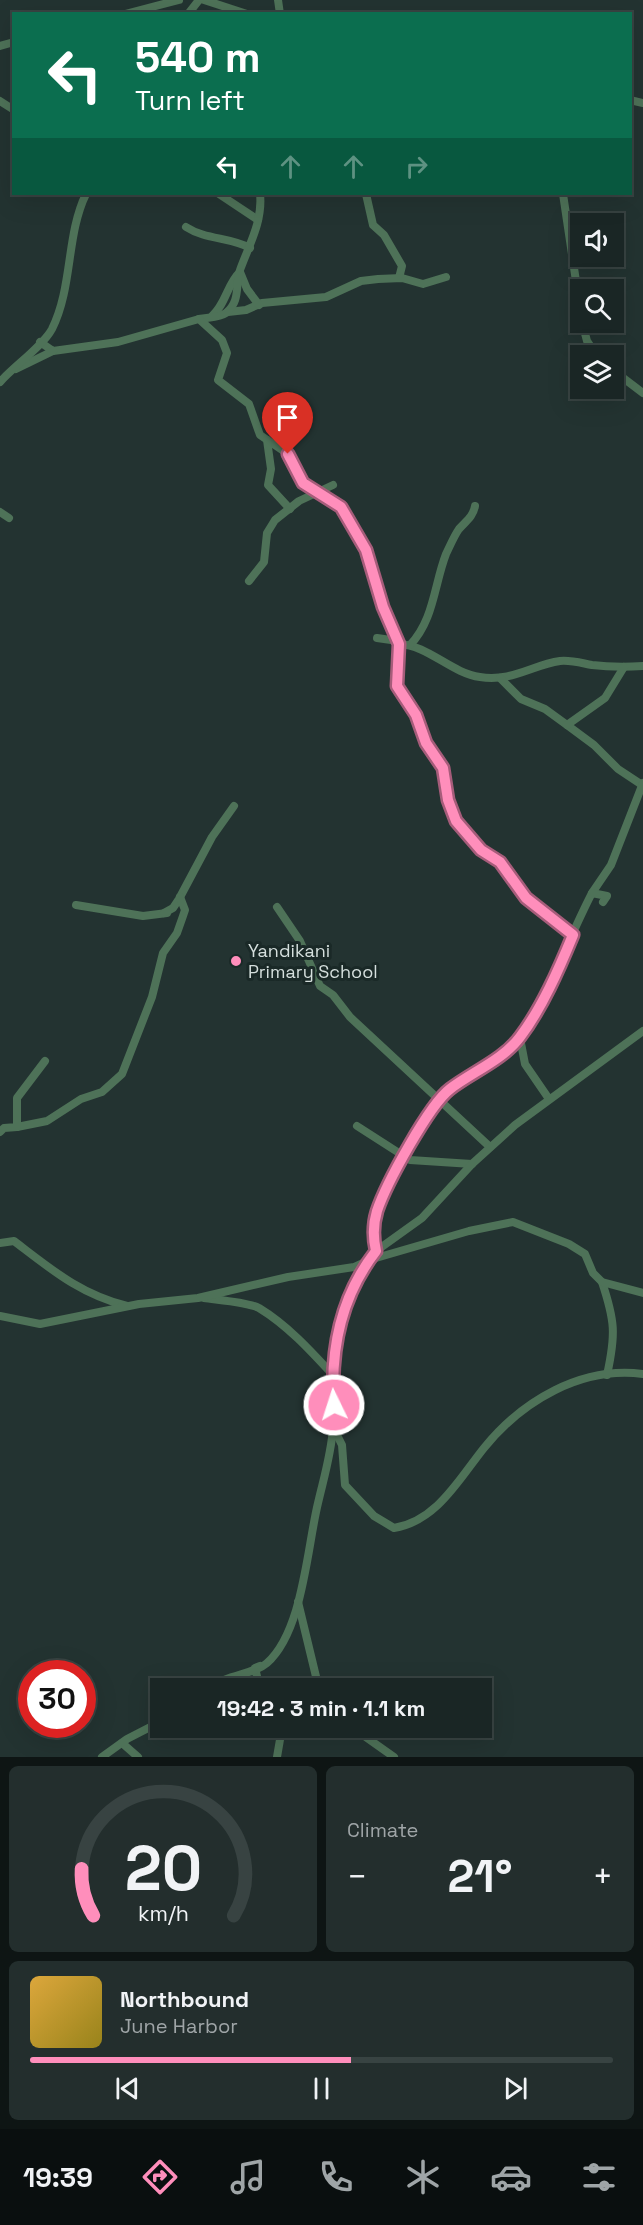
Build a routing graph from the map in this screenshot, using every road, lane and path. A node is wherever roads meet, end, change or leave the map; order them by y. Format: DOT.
graph roads {
  1 [pos="178,0"];
  2 [pos="204,0"];
  3 [pos="133,12"];
  4 [pos="241,12"];
  5 [pos="85,195"];
  6 [pos="220,195"];
  7 [pos="260,195"];
  8 [pos="366,195"];
  9 [pos="563,195"];
  10 [pos="258,220"];
  11 [pos="186,227"];
  12 [pos="250,248"];
  13 [pos="240,272"];
  14 [pos="446,277"];
  15 [pos="399,278"];
  16 [pos="576,279"];
  17 [pos="259,305"];
  18 [pos="228,312"];
  19 [pos="212,316"];
  20 [pos="199,319"];
  21 [pos="40,342"];
  22 [pos="53,351"];
  23 [pos="9,372"];
  24 [pos="624,379"];
  25 [pos="0,382"];
  26 [pos="643,393"];
  27 [pos="267,440"];
  28 [pos="333,485"];
  29 [pos="316,493"];
  30 [pos="475,506"];
  31 [pos="290,509"];
  32 [pos="0,512"];
  33 [pos="9,518"];
  34 [pos="249,581"];
  35 [pos="377,638"];
  36 [pos="399,643"];
  37 [pos="410,645"];
  38 [pos="643,666"];
  39 [pos="624,667"];
  40 [pos="500,678"];
  41 [pos="567,725"];
  42 [pos="643,784"];
  43 [pos="234,806"];
  44 [pos="592,893"];
  45 [pos="180,897"];
  46 [pos="603,902"];
  47 [pos="76,905"];
  48 [pos="278,907"];
  49 [pos="185,910"];
  50 [pos="164,913"];
  51 [pos="573,935"];
  52 [pos="643,1031"];
  53 [pos="520,1038"];
  54 [pos="45,1061"];
  55 [pos="549,1099"];
  56 [pos="440,1101"];
  57 [pos="357,1126"];
  58 [pos="17,1127"];
  59 [pos="0,1132"];
  60 [pos="490,1147"];
  61 [pos="403,1155"];
  62 [pos="472,1164"];
  63 [pos="0,1243"];
  64 [pos="376,1251"];
  65 [pos="369,1260"];
  66 [pos="602,1282"];
  67 [pos="643,1293"];
  68 [pos="198,1298"];
  69 [pos="130,1306"];
  70 [pos="0,1316"];
  71 [pos="332,1374"];
  72 [pos="643,1374"];
  73 [pos="607,1375"];
  74 [pos="333,1427"];
  75 [pos="298,1601"];
  76 [pos="266,1664"];
  77 [pos="227,1678"];
  78 [pos="257,1678"];
  79 [pos="316,1678"];
  80 [pos="150,1728"];
  81 [pos="280,1738"];
  82 [pos="366,1738"];
  83 [pos="122,1743"];
  84 [pos="102,1757"];
  85 [pos="138,1757"];
  86 [pos="277,1757"];
  87 [pos="394,1757"];
  1 -- 3 [label="street"];
  2 -- 4 [label="street"];
  5 -- 21 [label="street"];
  6 -- 10 [label="street"];
  7 -- 10 [label="street"];
  8 -- 15 [label="street"];
  9 -- 16 [label="street"];
  10 -- 12 [label="street"];
  11 -- 12 [label="street"];
  12 -- 13 [label="street"];
  13 -- 17 [label="street"];
  13 -- 18 [label="street"];
  13 -- 19 [label="street"];
  14 -- 15 [label="street"];
  15 -- 17 [label="street"];
  17 -- 18 [label="street"];
  18 -- 19 [label="street"];
  19 -- 20 [label="street"];
  20 -- 22 [label="street"];
  20 -- 27 [label="street"];
  21 -- 22 [label="street"];
  21 -- 23 [label="street"];
  22 -- 23 [label="street"];
  23 -- 25 [label="street"];
  24 -- 26 [label="street"];
  27 -- 29 [label="street"];
  27 -- 31 [label="street"];
  28 -- 29 [label="street"];
  29 -- 31 [label="street"];
  29 -- 36 [label="street"];
  30 -- 37 [label="street"];
  31 -- 34 [label="street"];
  32 -- 33 [label="street"];
  35 -- 36 [label="street"];
  36 -- 37 [label="street"];
  36 -- 51 [label="street"];
  37 -- 40 [label="street"];
  38 -- 39 [label="street"];
  39 -- 40 [label="street"];
  39 -- 41 [label="street"];
  40 -- 41 [label="street"];
  41 -- 42 [label="street"];
  42 -- 44 [label="street"];
  43 -- 45 [label="street"];
  44 -- 46 [label="street"];
  44 -- 51 [label="street"];
  45 -- 49 [label="street"];
  45 -- 50 [label="street"];
  47 -- 50 [label="street"];
  48 -- 56 [label="street"];
  49 -- 50 [label="street"];
  49 -- 58 [label="street"];
  51 -- 53 [label="street"];
  52 -- 55 [label="street"];
  53 -- 55 [label="street"];
  53 -- 56 [label="street"];
  54 -- 58 [label="street"];
  55 -- 60 [label="street"];
  56 -- 60 [label="street"];
  56 -- 61 [label="street"];
  57 -- 61 [label="street"];
  58 -- 59 [label="street"];
  60 -- 62 [label="street"];
  61 -- 62 [label="street"];
  61 -- 64 [label="street"];
  62 -- 64 [label="street"];
  63 -- 69 [label="street"];
  64 -- 65 [label="street"];
  65 -- 66 [label="street"];
  65 -- 68 [label="street"];
  65 -- 71 [label="street"];
  66 -- 67 [label="street"];
  66 -- 73 [label="street"];
  68 -- 69 [label="street"];
  68 -- 71 [label="street"];
  69 -- 70 [label="street"];
  71 -- 74 [label="street"];
  72 -- 73 [label="street"];
  73 -- 74 [label="street"];
  74 -- 75 [label="street"];
  75 -- 76 [label="street"];
  75 -- 79 [label="street"];
  76 -- 77 [label="street"];
  76 -- 78 [label="street"];
  80 -- 83 [label="street"];
  81 -- 86 [label="street"];
  82 -- 87 [label="street"];
  83 -- 84 [label="street"];
  83 -- 85 [label="street"];
}
